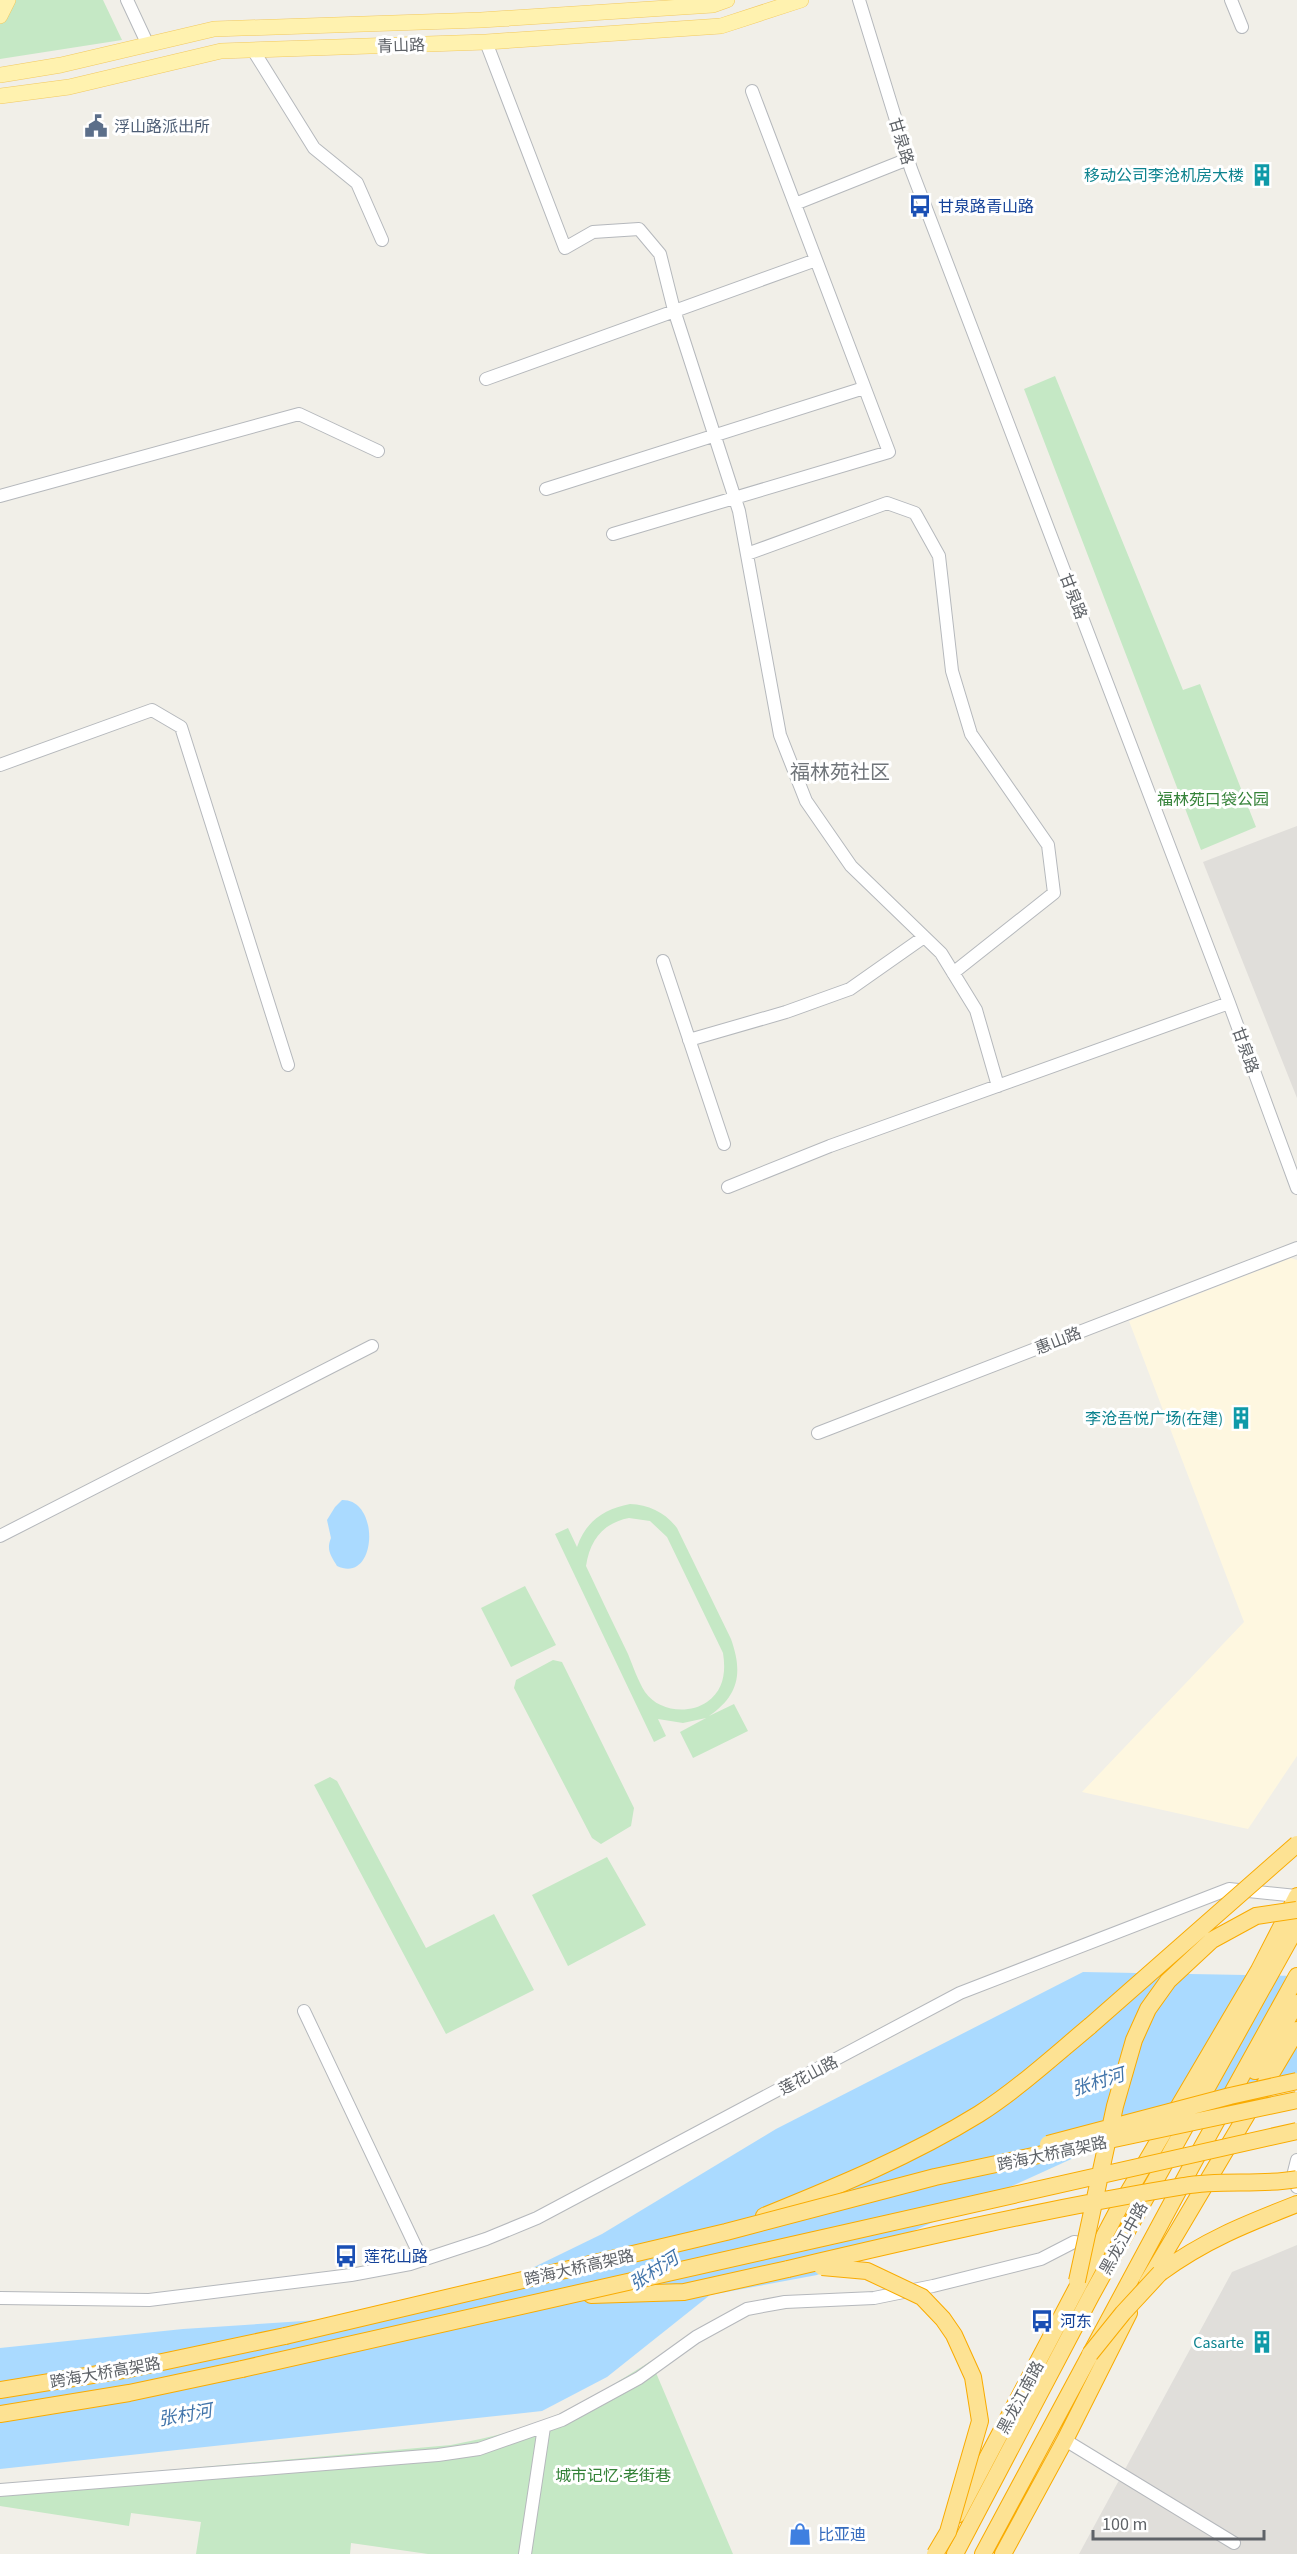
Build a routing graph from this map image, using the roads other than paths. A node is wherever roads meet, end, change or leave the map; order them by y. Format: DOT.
graph roads {
  1 [pos="8,0"];
  2 [pos="127,0"];
  3 [pos="727,0"];
  4 [pos="801,0"];
  5 [pos="859,0"];
  6 [pos="1231,0"];
  7 [pos="608,6"];
  8 [pos="0,16"];
  9 [pos="1242,27"];
  10 [pos="486,42"];
  11 [pos="148,45"];
  12 [pos="253,50"];
  13 [pos="0,75"];
  14 [pos="752,91"];
  15 [pos="0,96"];
  16 [pos="908,159"];
  17 [pos="795,204"];
  18 [pos="382,240"];
  19 [pos="816,260"];
  20 [pos="674,310"];
  21 [pos="486,379"];
  22 [pos="864,388"];
  23 [pos="715,436"];
  24 [pos="378,451"];
  25 [pos="546,489"];
  26 [pos="0,496"];
  27 [pos="735,498"];
  28 [pos="614,534"];
  29 [pos="747,554"];
  30 [pos="0,765"];
  31 [pos="924,937"];
  32 [pos="663,961"];
  33 [pos="953,972"];
  34 [pos="1229,1003"];
  35 [pos="689,1040"];
  36 [pos="288,1065"];
  37 [pos="998,1086"];
  38 [pos="724,1144"];
  39 [pos="728,1187"];
  40 [pos="1297,1188"];
  41 [pos="1297,1248"];
  42 [pos="372,1346"];
  43 [pos="818,1433"];
  44 [pos="0,1536"];
  45 [pos="1297,1844"];
  46 [pos="1297,1896"];
  47 [pos="1297,1910"];
  48 [pos="1297,1926"];
  49 [pos="1297,1976"];
  50 [pos="1297,2003"];
  51 [pos="304,2011"];
  52 [pos="1297,2030"];
  53 [pos="1297,2081"];
  54 [pos="1297,2100"];
  55 [pos="1297,2131"];
  56 [pos="1297,2160"];
  57 [pos="1191,2167"];
  58 [pos="935,2177"];
  59 [pos="1296,2181"];
  60 [pos="1297,2204"];
  61 [pos="1119,2208"];
  62 [pos="726,2232"];
  63 [pos="1107,2234"];
  64 [pos="422,2260"];
  65 [pos="788,2270"];
  66 [pos="579,2295"];
  67 [pos="0,2298"];
  68 [pos="1090,2354"];
  69 [pos="0,2390"];
  70 [pos="0,2414"];
  71 [pos="544,2427"];
  72 [pos="1065,2440"];
  73 [pos="0,2490"];
  74 [pos="948,2532"];
  75 [pos="1234,2543"];
  76 [pos="525,2554"];
  77 [pos="936,2554"];
  78 [pos="955,2554"];
  79 [pos="983,2554"];
  80 [pos="1003,2554"];
  1 -- 8 [label="main road"];
  2 -- 11 [label="street"];
  3 -- 7 [label="main road, 青山路"];
  4 -- 10 [label="main road, 青山路"];
  5 -- 16 [label="street, 甘泉路"];
  6 -- 9 [label="street"];
  7 -- 11 [label="main road, 青山路"];
  10 -- 12 [label="main road, 青山路"];
  10 -- 20 [label="street"];
  11 -- 13 [label="main road, 青山路"];
  12 -- 15 [label="main road, 青山路"];
  12 -- 18 [label="street"];
  14 -- 17 [label="street"];
  16 -- 17 [label="street"];
  16 -- 34 [label="street, 甘泉路"];
  17 -- 19 [label="street"];
  19 -- 20 [label="street"];
  19 -- 22 [label="street"];
  20 -- 21 [label="street"];
  20 -- 23 [label="street"];
  22 -- 23 [label="street"];
  22 -- 27 [label="street"];
  23 -- 25 [label="street"];
  23 -- 27 [label="street"];
  24 -- 26 [label="street"];
  27 -- 28 [label="street"];
  27 -- 29 [label="street"];
  29 -- 31 [label="street"];
  29 -- 33 [label="street"];
  30 -- 36 [label="street"];
  31 -- 33 [label="street"];
  31 -- 35 [label="street"];
  32 -- 35 [label="street"];
  33 -- 37 [label="street"];
  34 -- 37 [label="street"];
  34 -- 40 [label="street, 甘泉路"];
  35 -- 38 [label="street"];
  37 -- 39 [label="street"];
  41 -- 43 [label="street, 惠山路"];
  42 -- 44 [label="street"];
  45 -- 62 [label="highway, bridge"];
  46 -- 61 [label="highway, 黑龙江中路, bridge"];
  46 -- 64 [label="street, 莲花山路"];
  47 -- 74 [label="highway, bridge"];
  48 -- 78 [label="highway, 黑龙江中路, bridge"];
  49 -- 57 [label="highway, 黑龙江中路, bridge"];
  50 -- 57 [label="highway, bridge"];
  51 -- 64 [label="street"];
  52 -- 72 [label="highway, bridge"];
  53 -- 58 [label="highway, bridge"];
  54 -- 58 [label="highway, 跨海大桥高架路, bridge"];
  55 -- 66 [label="highway, 跨海大桥高架路, bridge"];
  56 -- 59 [label="street"];
  57 -- 68 [label="highway, 黑龙江中路, bridge"];
  58 -- 62 [label="highway, 跨海大桥高架路, bridge"];
  59 -- 65 [label="highway, bridge"];
  60 -- 68 [label="highway, bridge"];
  61 -- 63 [label="highway, 黑龙江南路"];
  62 -- 69 [label="highway, 跨海大桥高架路, bridge"];
  63 -- 71 [label="street"];
  63 -- 77 [label="highway, 黑龙江南路"];
  64 -- 67 [label="street, 莲花山路"];
  65 -- 66 [label="highway, bridge"];
  65 -- 74 [label="highway, bridge"];
  66 -- 70 [label="highway, 跨海大桥高架路, bridge"];
  68 -- 79 [label="highway, 黑龙江中路"];
  71 -- 73 [label="street"];
  71 -- 76 [label="street"];
  72 -- 75 [label="street"];
  72 -- 80 [label="highway"];
  74 -- 77 [label="highway, bridge"];
}
